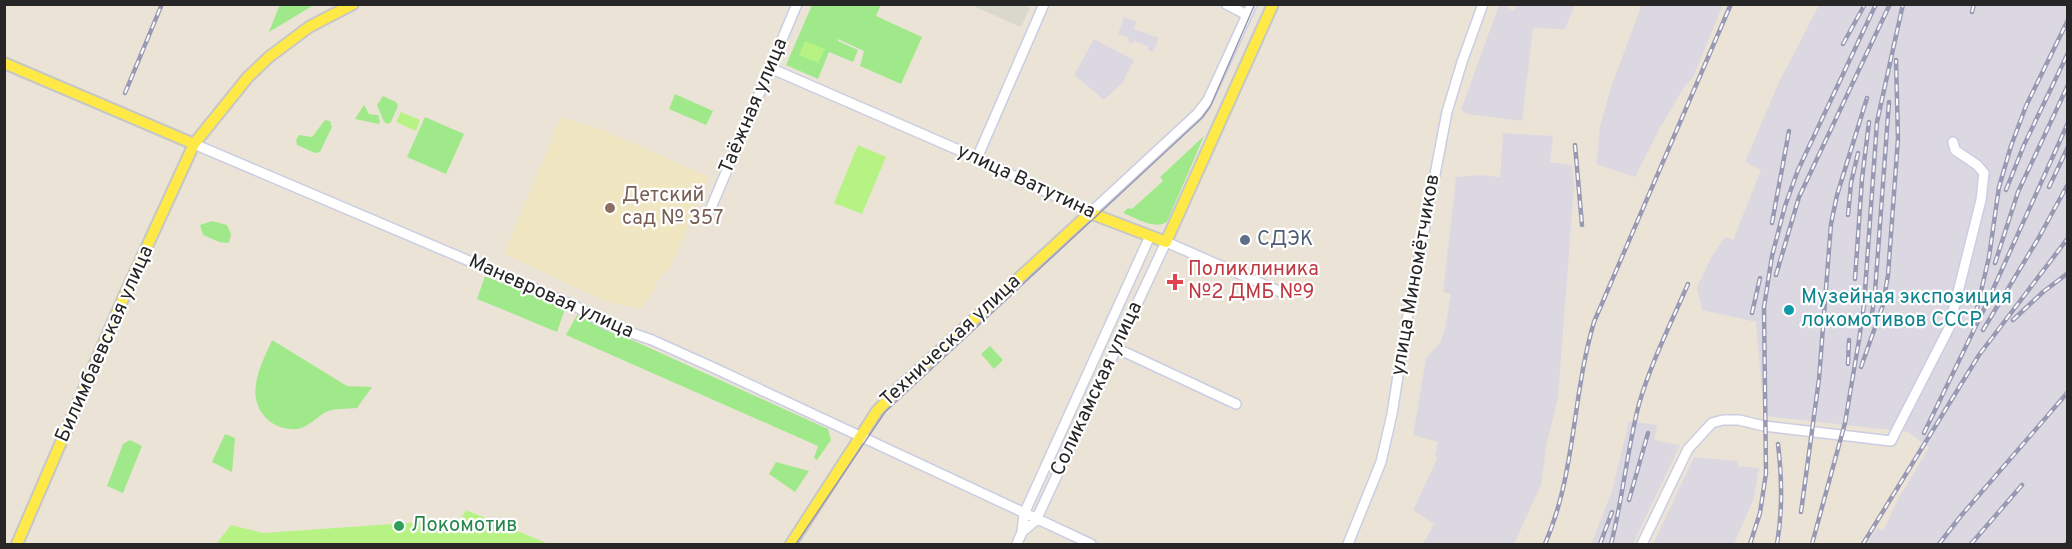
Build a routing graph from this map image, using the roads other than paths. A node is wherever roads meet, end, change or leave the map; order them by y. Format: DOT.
graph roads {
  1 [pos="353,4"];
  2 [pos="797,4"];
  3 [pos="1044,4"];
  4 [pos="1226,4"];
  5 [pos="1252,4"];
  6 [pos="1274,4"];
  7 [pos="1483,4"];
  8 [pos="1247,15"];
  9 [pos="4,63"];
  10 [pos="770,68"];
  11 [pos="1953,142"];
  12 [pos="194,144"];
  13 [pos="977,159"];
  14 [pos="711,208"];
  15 [pos="1090,213"];
  16 [pos="1150,236"];
  17 [pos="1166,242"];
  18 [pos="1283,293"];
  19 [pos="1116,348"];
  20 [pos="1236,404"];
  21 [pos="862,436"];
  22 [pos="1024,514"];
  23 [pos="1036,520"];
  24 [pos="1023,532"];
  25 [pos="17,544"];
  26 [pos="791,544"];
  27 [pos="1017,544"];
  28 [pos="1091,544"];
  29 [pos="1348,544"];
  30 [pos="1642,544"];
  1 -- 12 [label="main road, Билимбаевская улица"];
  2 -- 10 [label="street, Таёжная улица"];
  3 -- 13 [label="street"];
  4 -- 8 [label="street"];
  5 -- 8 [label="street"];
  6 -- 17 [label="main road"];
  7 -- 29 [label="street, улица Миномётчиков"];
  8 -- 15 [label="street"];
  9 -- 12 [label="main road, Маневровая улица"];
  10 -- 13 [label="street, улица Ватутина"];
  10 -- 14 [label="street, Таёжная улица"];
  11 -- 30 [label="street"];
  12 -- 21 [label="street, Маневровая улица"];
  12 -- 25 [label="main road, Билимбаевская улица"];
  13 -- 15 [label="street, улица Ватутина"];
  15 -- 16 [label="main road, улица Ватутина"];
  15 -- 21 [label="main road, Техническая улица"];
  16 -- 17 [label="main road, улица Ватутина"];
  16 -- 22 [label="street, Соликамская улица"];
  17 -- 18 [label="street, улица Ватутина"];
  17 -- 19 [label="street, Соликамская улица"];
  19 -- 20 [label="street"];
  19 -- 23 [label="street, Соликамская улица"];
  21 -- 22 [label="street, Маневровая улица"];
  21 -- 26 [label="main road, Техническая улица"];
  22 -- 23 [label="street, Маневровая улица"];
  22 -- 24 [label="street, Соликамская улица"];
  23 -- 24 [label="street, Соликамская улица"];
  23 -- 28 [label="street, Маневровая улица"];
  24 -- 27 [label="street, Соликамская улица"];
}
